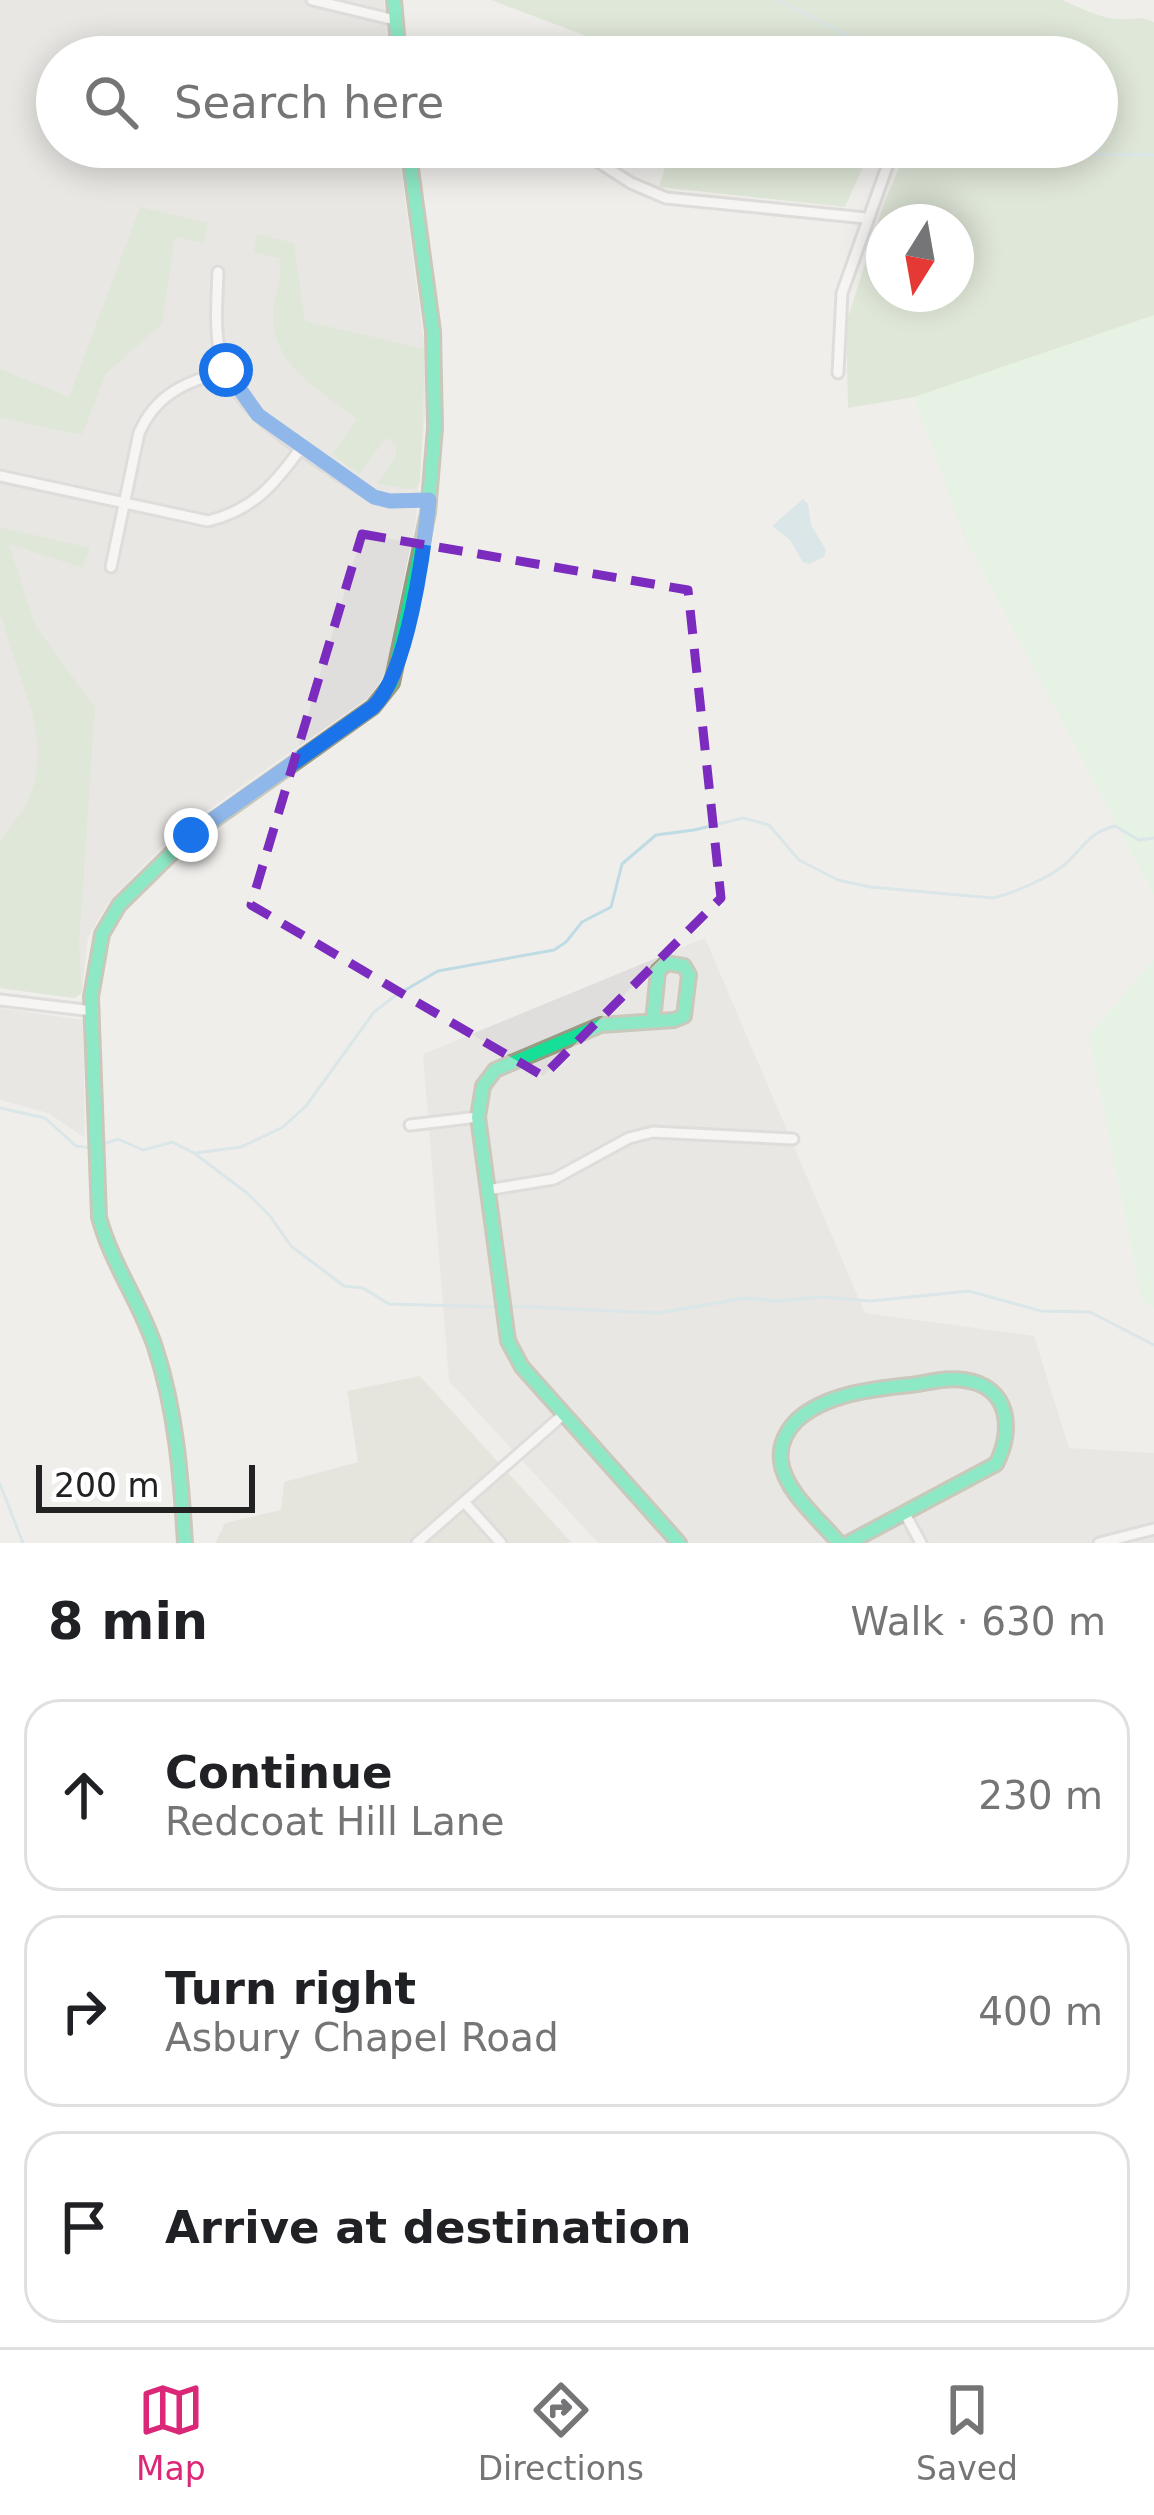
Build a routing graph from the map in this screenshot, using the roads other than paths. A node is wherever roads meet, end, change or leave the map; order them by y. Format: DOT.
graph roads {
  1 [pos="313,0"];
  2 [pos="394,0"];
  3 [pos="395,20"];
  4 [pos="397,36"];
  5 [pos="412,168"];
  6 [pos="608,168"];
  7 [pos="886,168"];
  8 [pos="872,204"];
  9 [pos="866,218"];
  10 [pos="218,272"];
  11 [pos="226,370"];
  12 [pos="838,373"];
  13 [pos="301,448"];
  14 [pos="0,476"];
  15 [pos="429,500"];
  16 [pos="124,504"];
  17 [pos="111,567"];
  18 [pos="0,1000"];
  19 [pos="93,1011"];
  20 [pos="653,1021"];
  21 [pos="478,1117"];
  22 [pos="410,1125"];
  23 [pos="793,1139"];
  24 [pos="487,1190"];
  25 [pos="564,1414"];
  26 [pos="465,1503"];
  27 [pos="904,1511"];
  28 [pos="1154,1529"];
  29 [pos="185,1543"];
  30 [pos="417,1543"];
  31 [pos="501,1543"];
  32 [pos="680,1543"];
  33 [pos="838,1543"];
  34 [pos="848,1543"];
  35 [pos="921,1543"];
  36 [pos="1099,1543"];
  1 -- 3 [label="street"];
  2 -- 3 [label="main road"];
  3 -- 4 [label="main road"];
  5 -- 15 [label="main road"];
  6 -- 9 [label="street"];
  7 -- 8 [label="street"];
  9 -- 12 [label="street"];
  10 -- 11 [label="street"];
  11 -- 13 [label="street"];
  11 -- 16 [label="street"];
  13 -- 15 [label="street"];
  13 -- 16 [label="street"];
  14 -- 16 [label="street"];
  15 -- 19 [label="main road"];
  16 -- 17 [label="street"];
  18 -- 19 [label="street"];
  19 -- 29 [label="main road"];
  20 -- 20 [label="main road"];
  20 -- 21 [label="main road"];
  21 -- 22 [label="street"];
  21 -- 24 [label="main road"];
  23 -- 24 [label="street"];
  24 -- 25 [label="main road"];
  25 -- 26 [label="street"];
  25 -- 32 [label="main road"];
  26 -- 30 [label="street"];
  26 -- 31 [label="street"];
  27 -- 33 [label="main road"];
  27 -- 34 [label="main road"];
  27 -- 35 [label="street"];
  28 -- 36 [label="street"];
}
